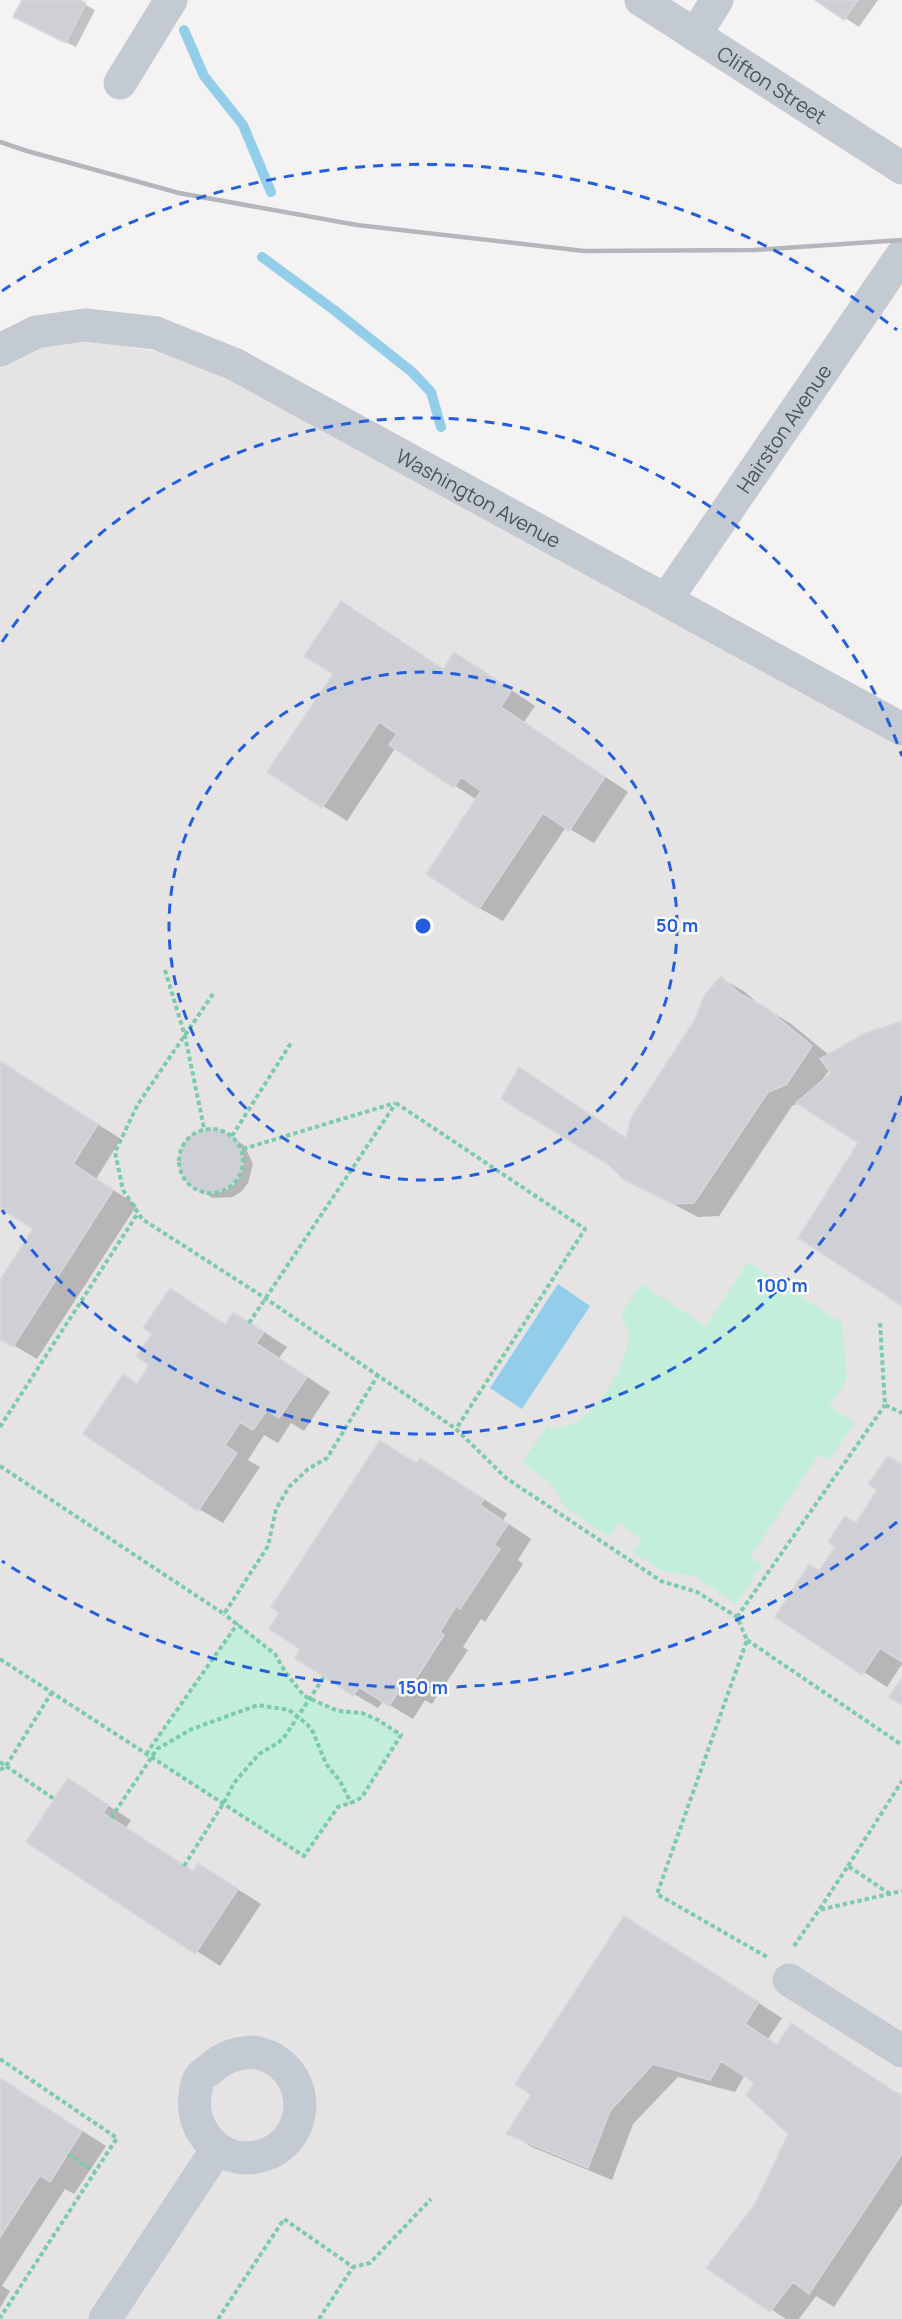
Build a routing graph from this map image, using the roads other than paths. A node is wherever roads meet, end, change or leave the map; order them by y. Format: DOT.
graph roads {
  1 [pos="171,0"];
  2 [pos="717,0"];
  3 [pos="658,5"];
  4 [pos="695,35"];
  5 [pos="120,83"];
  6 [pos="902,168"];
  7 [pos="902,255"];
  8 [pos="0,350"];
  9 [pos="666,600"];
  10 [pos="902,729"];
  11 [pos="784,1963"];
  12 [pos="902,2051"];
  13 [pos="217,2149"];
  14 [pos="105,2319"];
  1 -- 5 [label="street"];
  2 -- 4 [label="street"];
  3 -- 4 [label="street, Clifton Street"];
  4 -- 6 [label="street, Clifton Street"];
  7 -- 9 [label="street, Hairston Avenue"];
  8 -- 9 [label="street, Washington Avenue"];
  9 -- 10 [label="street, Washington Avenue"];
  11 -- 12 [label="street"];
  13 -- 14 [label="street"];
}
